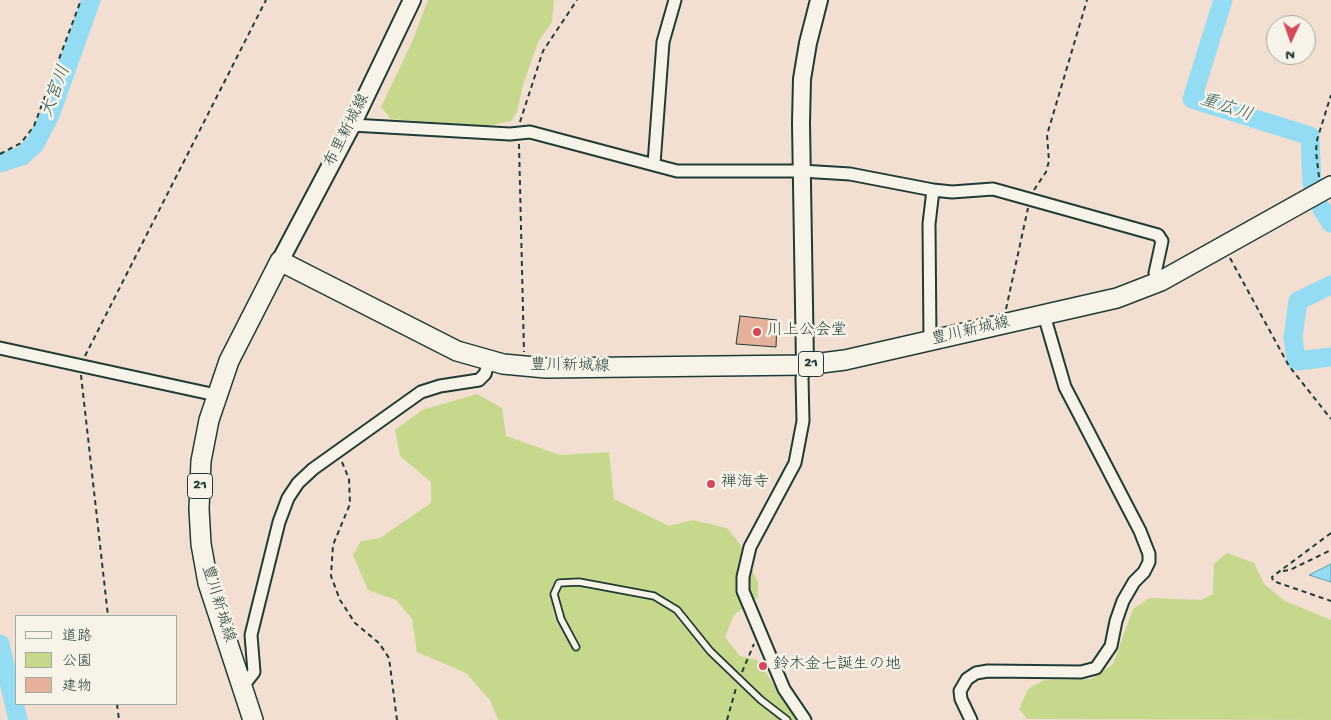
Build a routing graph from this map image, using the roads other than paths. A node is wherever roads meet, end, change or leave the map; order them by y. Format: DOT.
graph roads {
  1 [pos="412,0"];
  2 [pos="675,0"];
  3 [pos="819,0"];
  4 [pos="352,124"];
  5 [pos="654,164"];
  6 [pos="801,170"];
  7 [pos="1327,189"];
  8 [pos="933,190"];
  9 [pos="280,261"];
  10 [pos="1161,281"];
  11 [pos="1044,315"];
  12 [pos="930,342"];
  13 [pos="0,348"];
  14 [pos="489,360"];
  15 [pos="805,365"];
  16 [pos="216,395"];
  17 [pos="576,648"];
  18 [pos="243,686"];
  19 [pos="253,720"];
  20 [pos="787,720"];
  21 [pos="805,720"];
  22 [pos="971,720"];
  1 -- 4 [label="street, 布里新城線"];
  2 -- 5 [label="street"];
  3 -- 6 [label="street"];
  4 -- 5 [label="street"];
  4 -- 9 [label="street, 布里新城線"];
  5 -- 6 [label="street"];
  6 -- 8 [label="street"];
  6 -- 15 [label="street"];
  7 -- 10 [label="main road, 豊川新城線 / 21"];
  8 -- 10 [label="street"];
  8 -- 12 [label="street"];
  9 -- 14 [label="main road, 豊川新城線 / 21"];
  9 -- 16 [label="main road, 豊川新城線 / 21"];
  10 -- 11 [label="main road, 豊川新城線 / 21"];
  11 -- 12 [label="main road, 豊川新城線 / 21"];
  11 -- 22 [label="street"];
  12 -- 15 [label="main road, 豊川新城線 / 21"];
  13 -- 16 [label="street"];
  14 -- 15 [label="main road, 豊川新城線 / 21"];
  14 -- 18 [label="street"];
  15 -- 21 [label="street"];
  16 -- 18 [label="main road, 豊川新城線 / 21"];
  17 -- 20 [label="lane"];
  18 -- 19 [label="main road, 豊川新城線 / 21"];
}
